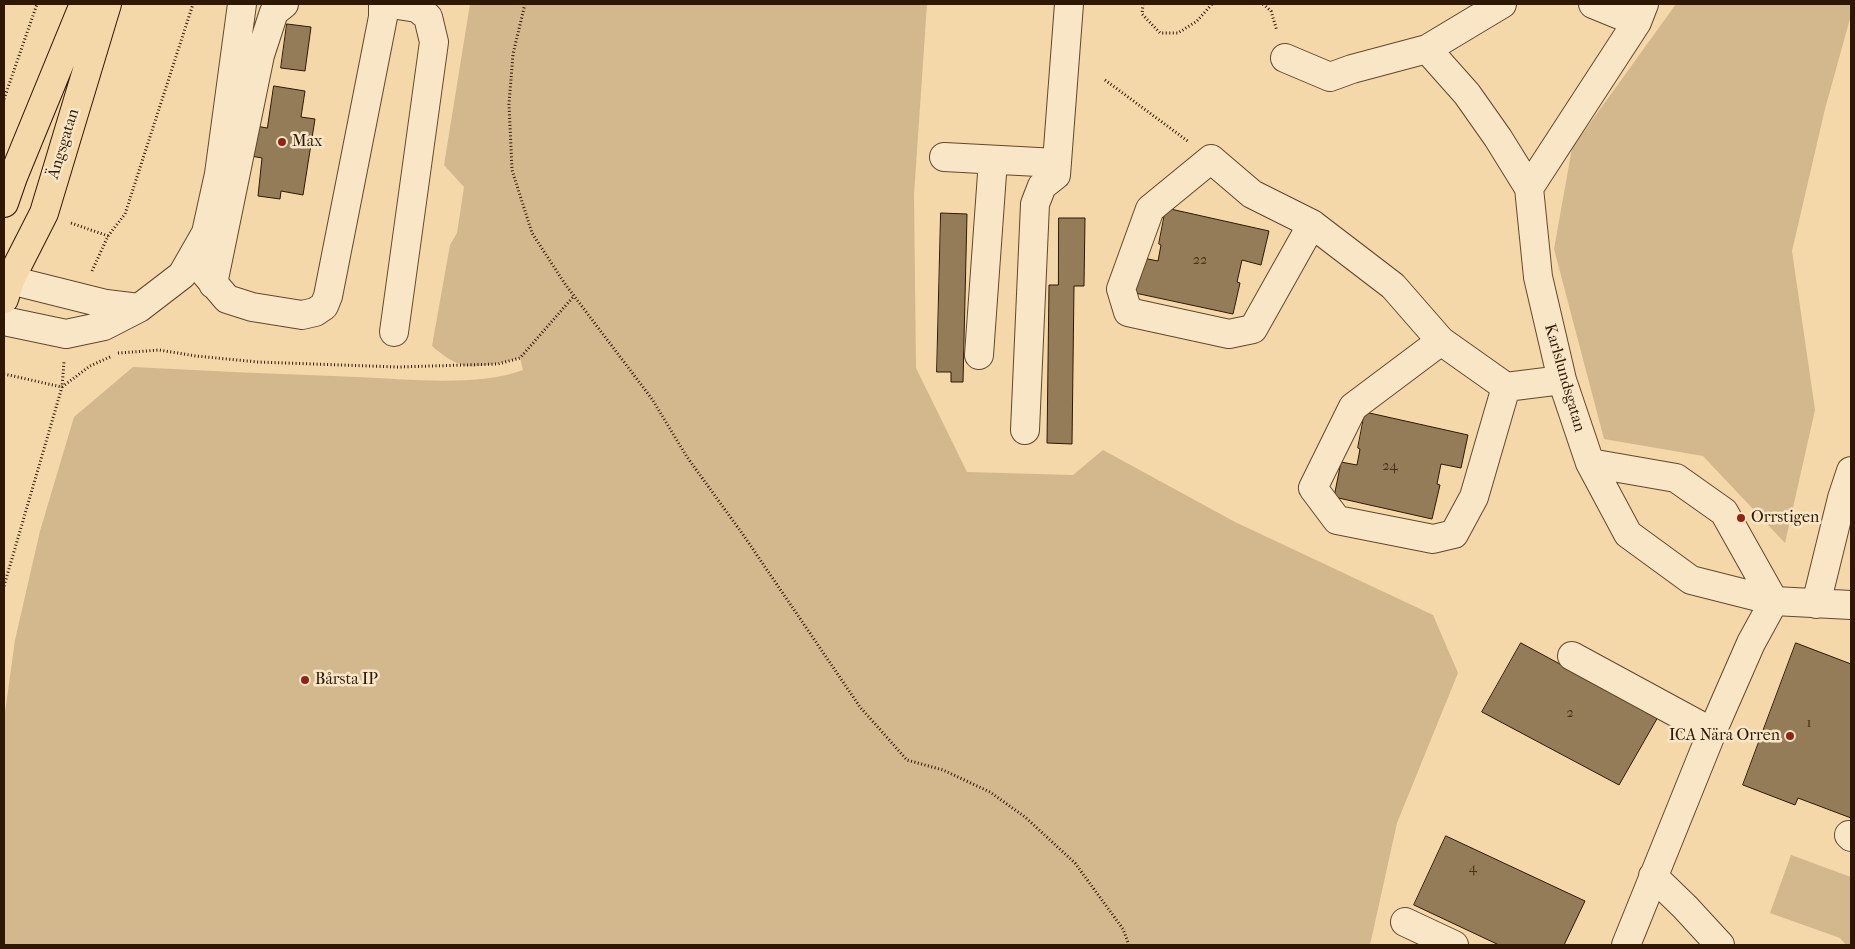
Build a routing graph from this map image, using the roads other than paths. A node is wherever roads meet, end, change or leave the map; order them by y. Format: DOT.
graph roads {
  1 [pos="84,4"];
  2 [pos="107,4"];
  3 [pos="242,4"];
  4 [pos="284,4"];
  5 [pos="383,4"];
  6 [pos="391,4"];
  7 [pos="1069,4"];
  8 [pos="1502,4"];
  9 [pos="1593,4"];
  10 [pos="1641,13"];
  11 [pos="1427,49"];
  12 [pos="1285,58"];
  13 [pos="944,157"];
  14 [pos="993,160"];
  15 [pos="1057,163"];
  16 [pos="1529,188"];
  17 [pos="4,203"];
  18 [pos="1312,224"];
  19 [pos="192,258"];
  20 [pos="6,284"];
  21 [pos="213,284"];
  22 [pos="139,308"];
  23 [pos="4,321"];
  24 [pos="394,332"];
  25 [pos="1440,341"];
  26 [pos="979,355"];
  27 [pos="1562,380"];
  28 [pos="1506,387"];
  29 [pos="1025,430"];
  30 [pos="1590,463"];
  31 [pos="1851,471"];
  32 [pos="1847,498"];
  33 [pos="1774,601"];
  34 [pos="1816,604"];
  35 [pos="1851,605"];
  36 [pos="1572,656"];
  37 [pos="1712,732"];
  38 [pos="1653,876"];
  39 [pos="1405,922"];
  40 [pos="1454,945"];
  41 [pos="1626,945"];
  42 [pos="1720,945"];
  1 -- 17 [label="main road, Ängsgatan"];
  2 -- 20 [label="main road, Ängsgatan"];
  3 -- 19 [label="street"];
  4 -- 21 [label="street"];
  5 -- 21 [label="street"];
  6 -- 24 [label="street"];
  7 -- 15 [label="street"];
  8 -- 11 [label="street"];
  9 -- 10 [label="street"];
  10 -- 16 [label="street"];
  11 -- 12 [label="street"];
  11 -- 16 [label="street"];
  13 -- 14 [label="street"];
  14 -- 15 [label="street"];
  14 -- 26 [label="street"];
  15 -- 29 [label="street"];
  16 -- 27 [label="street, Karlslundsgatan"];
  18 -- 18 [label="street"];
  18 -- 25 [label="street"];
  19 -- 21 [label="street"];
  19 -- 22 [label="street"];
  20 -- 22 [label="street"];
  22 -- 23 [label="street"];
  25 -- 28 [label="street"];
  25 -- 28 [label="street"];
  27 -- 28 [label="street"];
  27 -- 30 [label="street, Karlslundsgatan"];
  30 -- 33 [label="street, Karlslundsgatan"];
  30 -- 33 [label="street"];
  31 -- 32 [label="street"];
  32 -- 34 [label="street"];
  33 -- 34 [label="street, Karlslundsgatan"];
  33 -- 37 [label="street"];
  34 -- 35 [label="street, Karlslundsgatan"];
  36 -- 37 [label="street"];
  37 -- 38 [label="street"];
  38 -- 41 [label="street"];
  38 -- 42 [label="street"];
  39 -- 40 [label="street"];
}
